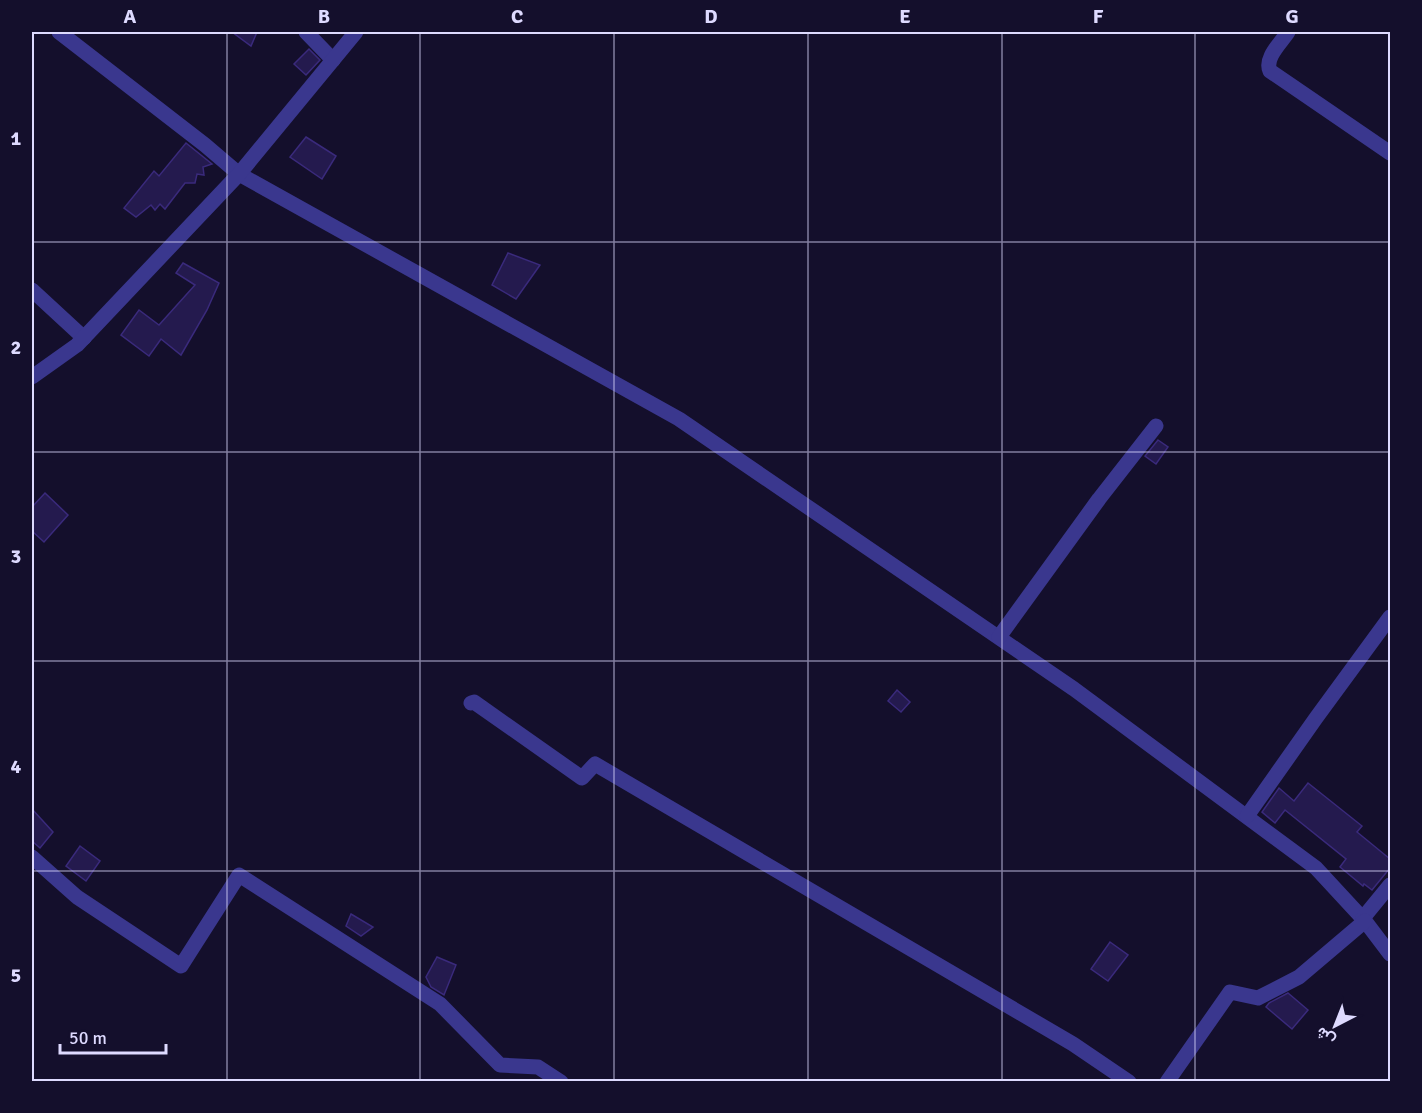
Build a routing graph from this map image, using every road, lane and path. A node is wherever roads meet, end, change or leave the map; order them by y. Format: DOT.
graph roads {
  1 [pos="58,32"];
  2 [pos="306,32"];
  3 [pos="356,32"];
  4 [pos="1288,32"];
  5 [pos="333,60"];
  6 [pos="1390,153"];
  7 [pos="239,174"];
  8 [pos="32,290"];
  9 [pos="84,338"];
  10 [pos="32,377"];
  11 [pos="1156,426"];
  12 [pos="1390,617"];
  13 [pos="999,638"];
  14 [pos="471,703"];
  15 [pos="1247,816"];
  16 [pos="32,857"];
  17 [pos="1390,885"];
  18 [pos="1364,920"];
  19 [pos="1390,954"];
  20 [pos="561,1082"];
  21 [pos="1128,1082"];
  22 [pos="1167,1082"];
  1 -- 7 [label="street"];
  2 -- 5 [label="street"];
  3 -- 5 [label="street"];
  4 -- 6 [label="street"];
  5 -- 7 [label="street"];
  7 -- 9 [label="street"];
  7 -- 13 [label="street"];
  8 -- 9 [label="street"];
  9 -- 10 [label="street"];
  11 -- 13 [label="street"];
  12 -- 15 [label="street"];
  13 -- 15 [label="street"];
  14 -- 21 [label="street"];
  15 -- 18 [label="street"];
  16 -- 20 [label="street"];
  17 -- 18 [label="street"];
  18 -- 19 [label="street"];
  18 -- 22 [label="street"];
}
